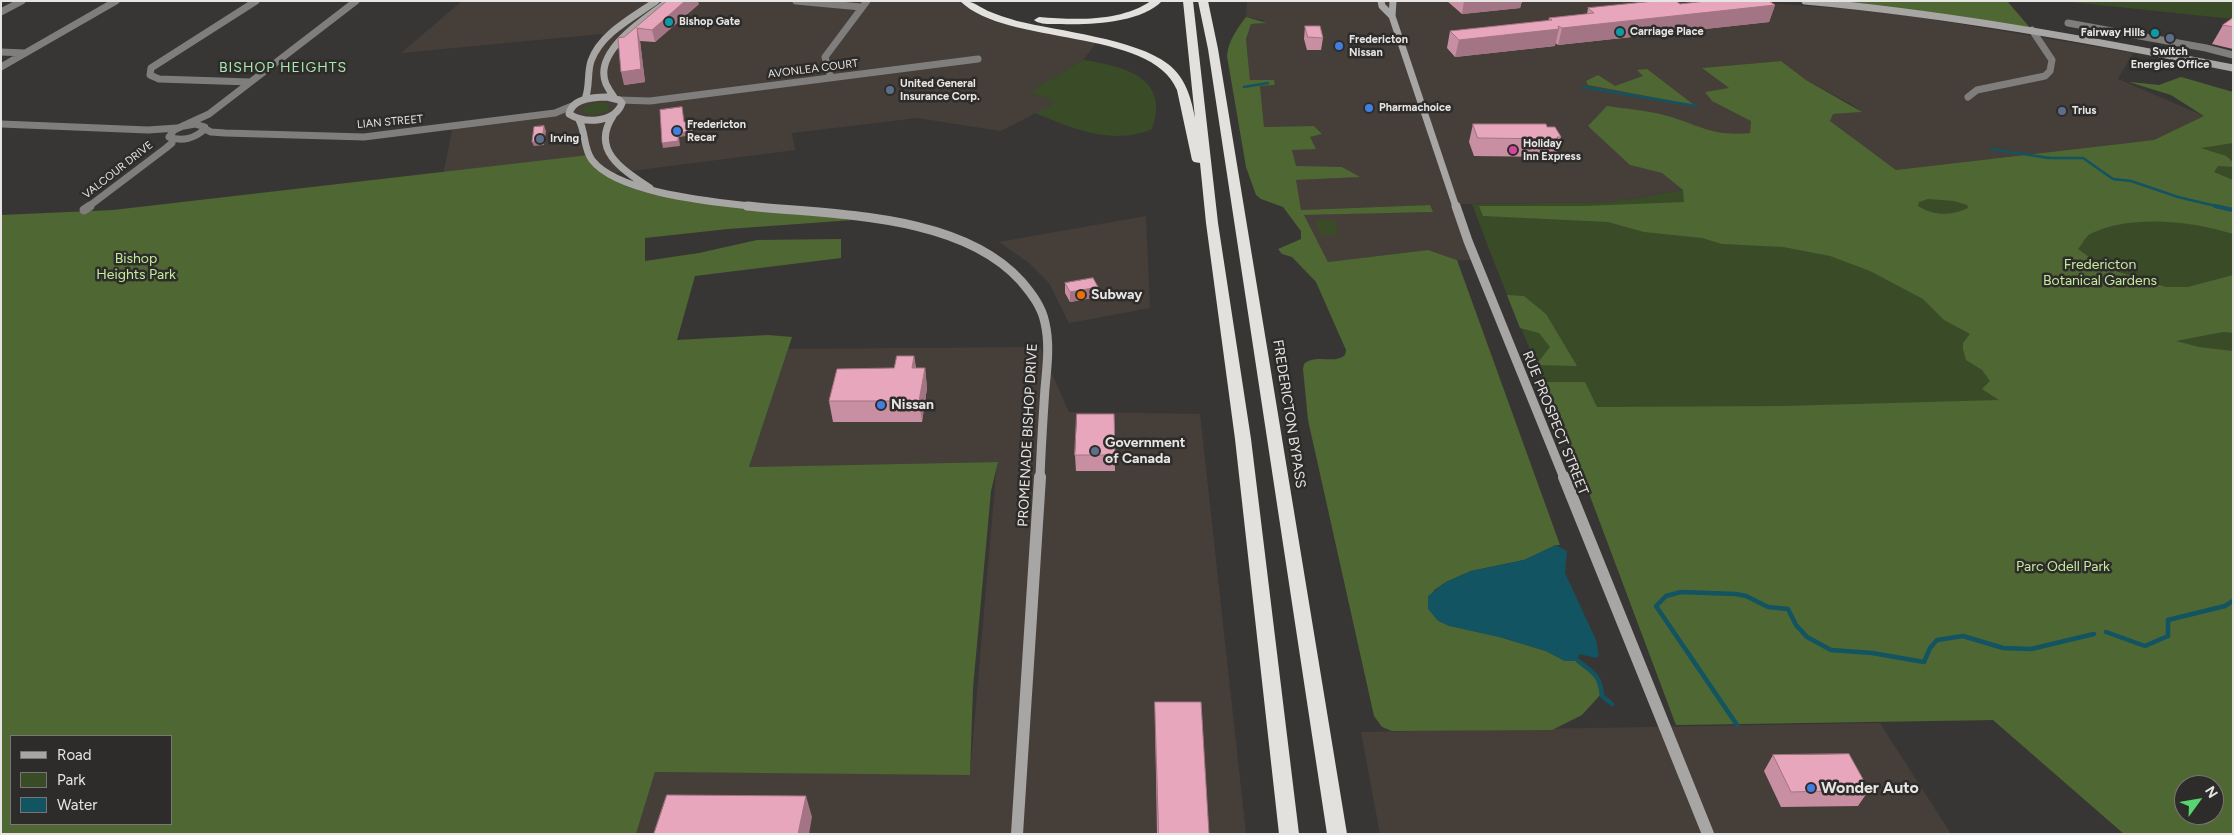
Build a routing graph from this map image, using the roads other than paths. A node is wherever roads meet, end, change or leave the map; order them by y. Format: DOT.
graph roads {
  1 [pos="22,1"];
  2 [pos="116,1"];
  3 [pos="256,1"];
  4 [pos="356,1"];
  5 [pos="656,1"];
  6 [pos="669,1"];
  7 [pos="796,1"];
  8 [pos="867,1"];
  9 [pos="964,1"];
  10 [pos="980,1"];
  11 [pos="1158,1"];
  12 [pos="1188,1"];
  13 [pos="1204,1"];
  14 [pos="1381,1"];
  15 [pos="1393,1"];
  16 [pos="1805,1"];
  17 [pos="1832,2"];
  18 [pos="862,7"];
  19 [pos="1,12"];
  20 [pos="1392,16"];
  21 [pos="2068,23"];
  22 [pos="2032,30"];
  23 [pos="1,52"];
  24 [pos="26,53"];
  25 [pos="2233,55"];
  26 [pos="978,59"];
  27 [pos="1,67"];
  28 [pos="2233,68"];
  29 [pos="831,78"];
  30 [pos="250,82"];
  31 [pos="1968,97"];
  32 [pos="585,99"];
  33 [pos="616,99"];
  34 [pos="650,101"];
  35 [pos="572,106"];
  36 [pos="555,113"];
  37 [pos="616,113"];
  38 [pos="209,114"];
  39 [pos="575,119"];
  40 [pos="1,124"];
  41 [pos="181,127"];
  42 [pos="204,127"];
  43 [pos="148,130"];
  44 [pos="225,133"];
  45 [pos="170,138"];
  46 [pos="191,138"];
  47 [pos="166,148"];
  48 [pos="653,190"];
  49 [pos="84,210"];
  50 [pos="1212,223"];
  51 [pos="1017,834"];
  52 [pos="1289,834"];
  53 [pos="1337,834"];
  54 [pos="1708,834"];
  1 -- 19 [label="street"];
  2 -- 24 [label="street"];
  3 -- 30 [label="street"];
  4 -- 30 [label="street, VALCOUR DRIVE"];
  5 -- 32 [label="street"];
  6 -- 33 [label="street"];
  7 -- 18 [label="street"];
  8 -- 18 [label="street"];
  9 -- 50 [label="highway"];
  10 -- 11 [label="highway"];
  12 -- 50 [label="highway"];
  13 -- 53 [label="highway, FREDERICTON BYPASS"];
  14 -- 20 [label="street, RUE PROSPECT STREET"];
  15 -- 20 [label="street, RUE PROSPECT STREET"];
  16 -- 17 [label="street"];
  17 -- 22 [label="street"];
  18 -- 29 [label="street"];
  20 -- 54 [label="street, RUE PROSPECT STREET"];
  21 -- 25 [label="street"];
  22 -- 28 [label="street"];
  22 -- 31 [label="street"];
  23 -- 24 [label="street"];
  24 -- 27 [label="street"];
  26 -- 29 [label="street, AVONLEA COURT"];
  29 -- 34 [label="street, AVONLEA COURT"];
  30 -- 38 [label="street, VALCOUR DRIVE"];
  32 -- 33 [label="street"];
  32 -- 35 [label="street"];
  33 -- 34 [label="street, AVONLEA COURT"];
  33 -- 37 [label="street"];
  34 -- 37 [label="street, AVONLEA COURT"];
  35 -- 36 [label="street, LIAN STREET"];
  35 -- 39 [label="street"];
  36 -- 39 [label="street, LIAN STREET"];
  36 -- 44 [label="street, LIAN STREET"];
  37 -- 39 [label="street"];
  37 -- 48 [label="street"];
  38 -- 41 [label="street, VALCOUR DRIVE"];
  38 -- 42 [label="street, VALCOUR DRIVE"];
  39 -- 48 [label="street, PROMENADE BISHOP DRIVE"];
  40 -- 43 [label="street"];
  41 -- 42 [label="street"];
  41 -- 43 [label="street"];
  41 -- 45 [label="street, VALCOUR DRIVE"];
  42 -- 44 [label="street, LIAN STREET"];
  42 -- 46 [label="street, VALCOUR DRIVE"];
  43 -- 45 [label="street"];
  44 -- 46 [label="street, LIAN STREET"];
  45 -- 46 [label="street, VALCOUR DRIVE"];
  45 -- 47 [label="street, VALCOUR DRIVE"];
  46 -- 47 [label="street, VALCOUR DRIVE"];
  47 -- 49 [label="street, VALCOUR DRIVE"];
  48 -- 51 [label="street, PROMENADE BISHOP DRIVE"];
  50 -- 52 [label="highway"];
}
